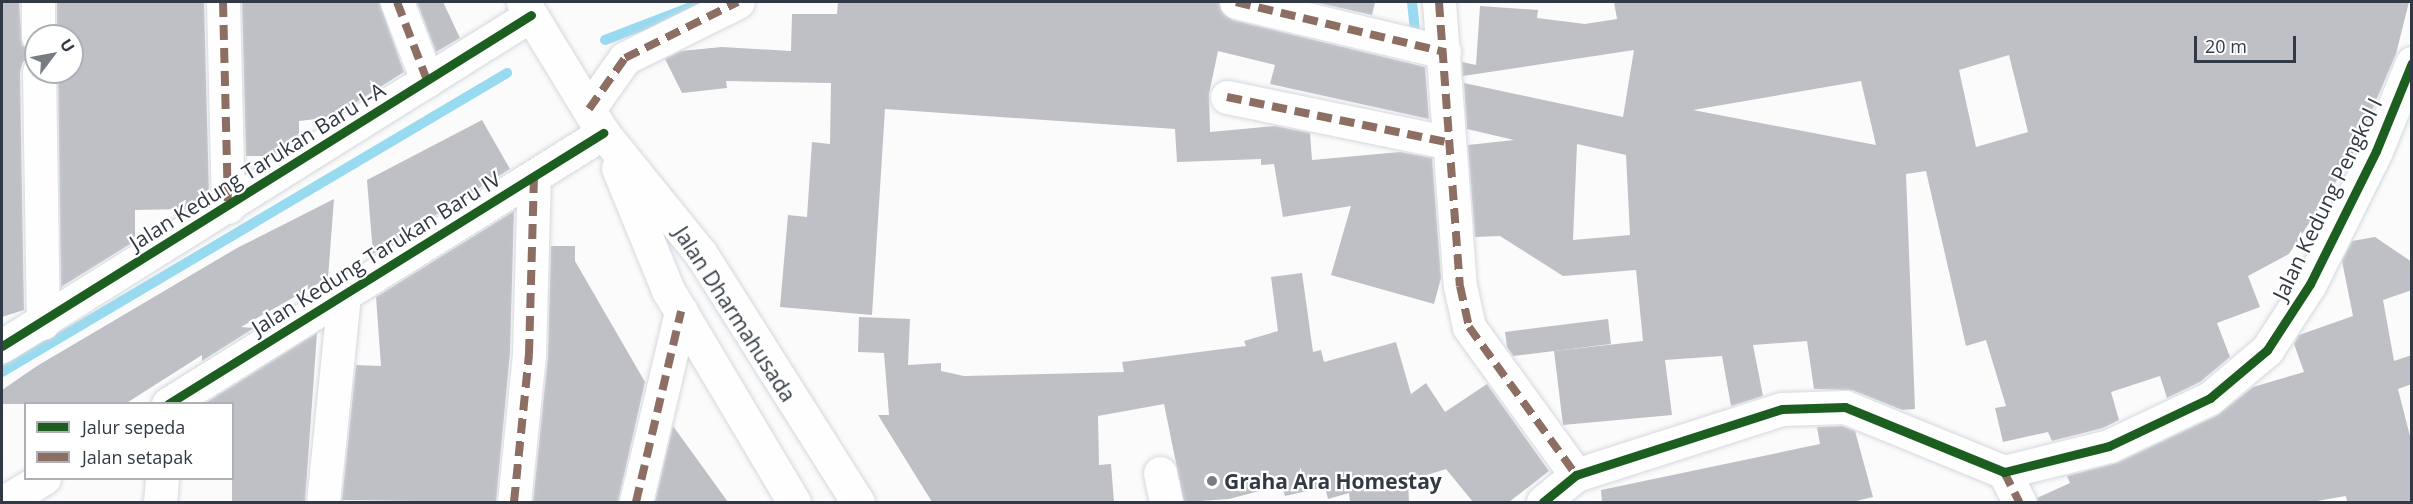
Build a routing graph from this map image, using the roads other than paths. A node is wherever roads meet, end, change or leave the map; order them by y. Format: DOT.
graph roads {
  1 [pos="38,2"];
  2 [pos="223,2"];
  3 [pos="396,2"];
  4 [pos="738,2"];
  5 [pos="1236,2"];
  6 [pos="1439,2"];
  7 [pos="527,8"];
  8 [pos="38,24"];
  9 [pos="1444,52"];
  10 [pos="2412,63"];
  11 [pos="427,80"];
  12 [pos="39,84"];
  13 [pos="1227,98"];
  14 [pos="596,121"];
  15 [pos="1447,142"];
  16 [pos="534,177"];
  17 [pos="228,207"];
  18 [pos="344,294"];
  19 [pos="681,311"];
  20 [pos="43,323"];
  21 [pos="2,346"];
  22 [pos="172,402"];
  23 [pos="2004,472"];
  24 [pos="1576,475"];
  25 [pos="41,480"];
  26 [pos="162,480"];
  27 [pos="4,502"];
  28 [pos="160,502"];
  29 [pos="323,502"];
  30 [pos="514,502"];
  31 [pos="636,502"];
  32 [pos="794,502"];
  33 [pos="858,502"];
  34 [pos="1543,502"];
  35 [pos="2019,502"];
  1 -- 8 [label="street"];
  2 -- 17 [label="street"];
  3 -- 11 [label="street"];
  4 -- 14 [label="street"];
  5 -- 9 [label="street"];
  6 -- 9 [label="street"];
  7 -- 11 [label="street, Jalan Kedung Tarukan Baru I-A"];
  7 -- 14 [label="street, Jalan Dharmahusada"];
  9 -- 15 [label="street"];
  10 -- 23 [label="street, Jalan Kedung Pengkol I"];
  11 -- 17 [label="street, Jalan Kedung Tarukan Baru I-A"];
  12 -- 20 [label="street"];
  13 -- 15 [label="street"];
  14 -- 16 [label="street, Jalan Kedung Tarukan Baru IV"];
  14 -- 19 [label="street, Jalan Dharmahusada"];
  14 -- 33 [label="street, Jalan Dharmahusada"];
  15 -- 24 [label="street"];
  16 -- 18 [label="street, Jalan Kedung Tarukan Baru IV"];
  16 -- 30 [label="street"];
  17 -- 20 [label="street, Jalan Kedung Tarukan Baru I-A"];
  18 -- 22 [label="street, Jalan Kedung Tarukan Baru IV"];
  18 -- 29 [label="street"];
  19 -- 31 [label="street"];
  19 -- 32 [label="street, Jalan Dharmahusada"];
  20 -- 21 [label="street, Jalan Kedung Tarukan Baru I-A"];
  23 -- 24 [label="street"];
  23 -- 35 [label="street"];
  24 -- 34 [label="street"];
  25 -- 27 [label="street"];
  26 -- 28 [label="street"];
}
